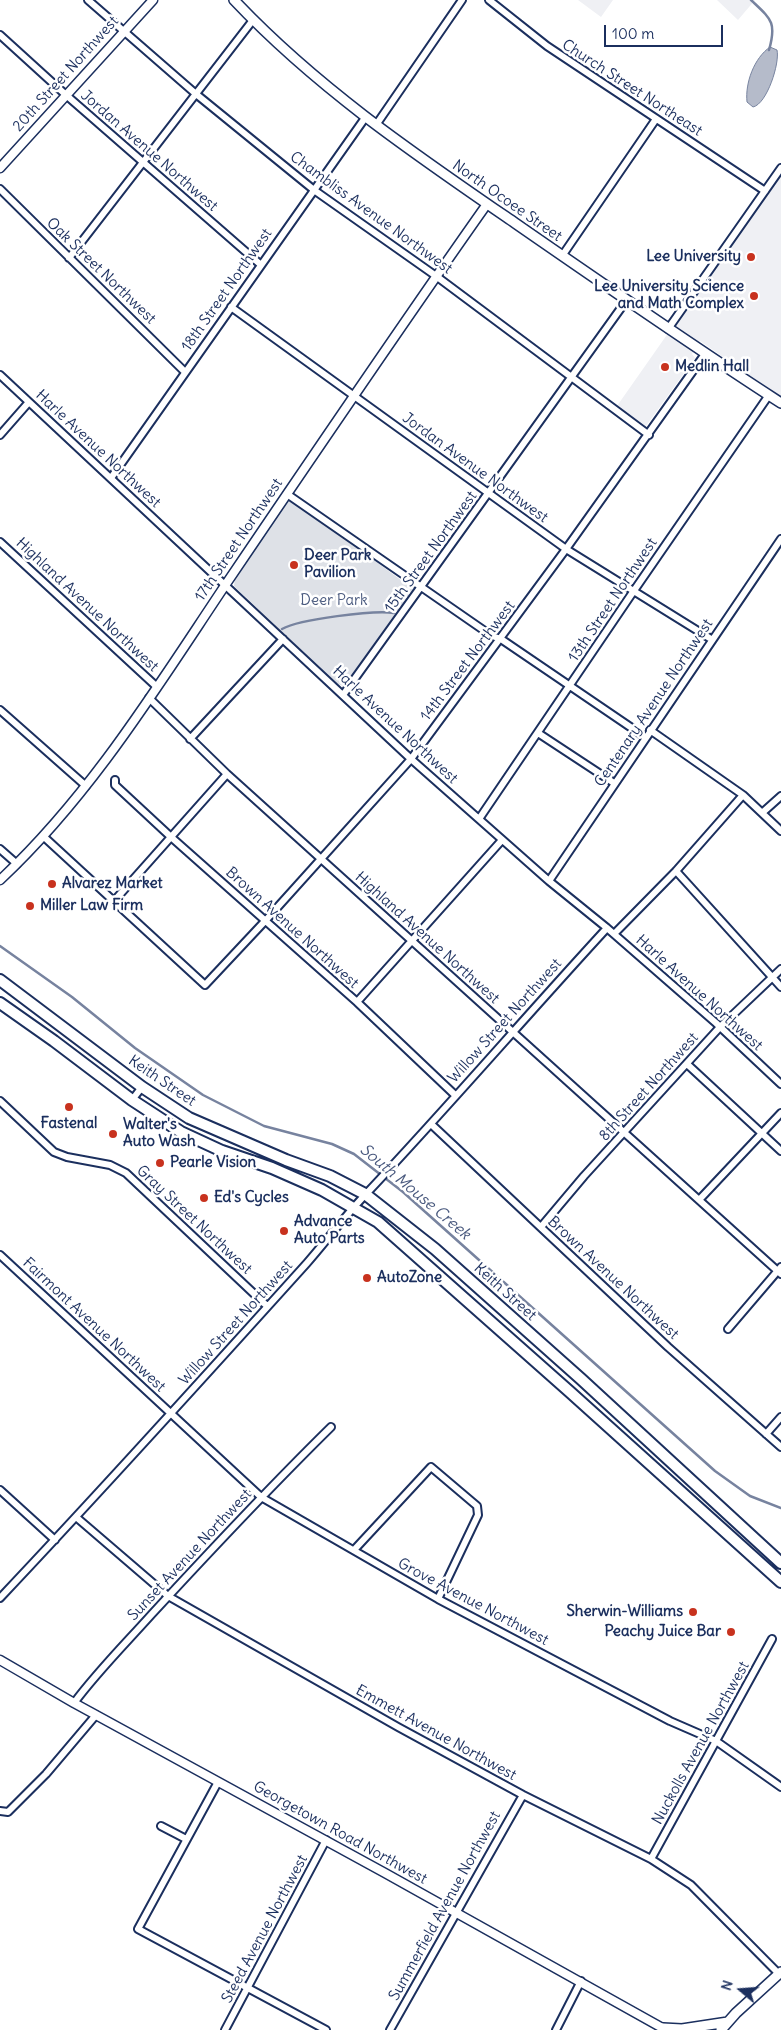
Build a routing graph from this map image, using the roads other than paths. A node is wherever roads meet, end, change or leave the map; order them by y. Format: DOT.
graph roads {
  1 [pos="88,0"];
  2 [pos="153,0"];
  3 [pos="234,0"];
  4 [pos="462,0"];
  5 [pos="489,0"];
  6 [pos="253,20"];
  7 [pos="125,31"];
  8 [pos="0,36"];
  9 [pos="196,94"];
  10 [pos="66,95"];
  11 [pos="365,118"];
  12 [pos="656,119"];
  13 [pos="376,125"];
  14 [pos="144,163"];
  15 [pos="0,168"];
  16 [pos="781,168"];
  17 [pos="0,189"];
  18 [pos="314,190"];
  19 [pos="765,190"];
  20 [pos="487,204"];
  21 [pos="562,256"];
  22 [pos="69,258"];
  23 [pos="261,265"];
  24 [pos="436,276"];
  25 [pos="626,301"];
  26 [pos="231,307"];
  27 [pos="668,329"];
  28 [pos="705,354"];
  29 [pos="185,372"];
  30 [pos="0,375"];
  31 [pos="572,377"];
  32 [pos="352,396"];
  33 [pos="769,396"];
  34 [pos="29,402"];
  35 [pos="781,403"];
  36 [pos="649,434"];
  37 [pos="0,435"];
  38 [pos="111,478"];
  39 [pos="287,494"];
  40 [pos="488,494"];
  41 [pos="781,539"];
  42 [pos="0,542"];
  43 [pos="566,549"];
  44 [pos="226,584"];
  45 [pos="422,587"];
  46 [pos="633,592"];
  47 [pos="283,639"];
  48 [pos="501,639"];
  49 [pos="711,640"];
  50 [pos="570,686"];
  51 [pos="157,687"];
  52 [pos="343,695"];
  53 [pos="149,698"];
  54 [pos="0,710"];
  55 [pos="650,730"];
  56 [pos="538,733"];
  57 [pos="646,737"];
  58 [pos="190,739"];
  59 [pos="411,759"];
  60 [pos="228,774"];
  61 [pos="115,780"];
  62 [pos="614,784"];
  63 [pos="86,786"];
  64 [pos="743,795"];
  65 [pos="781,796"];
  66 [pos="762,813"];
  67 [pos="479,819"];
  68 [pos="781,831"];
  69 [pos="43,836"];
  70 [pos="171,837"];
  71 [pos="502,840"];
  72 [pos="0,849"];
  73 [pos="322,859"];
  74 [pos="17,864"];
  75 [pos="676,871"];
  76 [pos="0,880"];
  77 [pos="549,881"];
  78 [pos="114,901"];
  79 [pos="266,920"];
  80 [pos="607,928"];
  81 [pos="614,934"];
  82 [pos="411,941"];
  83 [pos="781,969"];
  84 [pos="771,978"];
  85 [pos="0,980"];
  86 [pos="781,987"];
  87 [pos="357,1002"];
  88 [pos="0,1003"];
  89 [pos="720,1027"];
  90 [pos="512,1032"];
  91 [pos="687,1064"];
  92 [pos="781,1084"];
  93 [pos="142,1088"];
  94 [pos="455,1095"];
  95 [pos="132,1100"];
  96 [pos="0,1101"];
  97 [pos="781,1113"];
  98 [pos="430,1124"];
  99 [pos="624,1133"];
  100 [pos="762,1133"];
  101 [pos="781,1151"];
  102 [pos="365,1194"];
  103 [pos="699,1200"];
  104 [pos="354,1208"];
  105 [pos="541,1227"];
  106 [pos="0,1255"];
  107 [pos="780,1271"];
  108 [pos="267,1306"];
  109 [pos="728,1330"];
  110 [pos="581,1379"];
  111 [pos="570,1392"];
  112 [pos="171,1413"];
  113 [pos="781,1417"];
  114 [pos="331,1427"];
  115 [pos="766,1434"];
  116 [pos="781,1447"];
  117 [pos="0,1490"];
  118 [pos="261,1497"];
  119 [pos="76,1517"];
  120 [pos="55,1540"];
  121 [pos="354,1550"];
  122 [pos="781,1562"];
  123 [pos="780,1579"];
  124 [pos="168,1596"];
  125 [pos="0,1598"];
  126 [pos="438,1599"];
  127 [pos="772,1639"];
  128 [pos="0,1660"];
  129 [pos="74,1703"];
  130 [pos="96,1715"];
  131 [pos="716,1741"];
  132 [pos="218,1782"];
  133 [pos="781,1787"];
  134 [pos="523,1795"];
  135 [pos="0,1811"];
  136 [pos="161,1826"];
  137 [pos="186,1839"];
  138 [pos="326,1840"];
  139 [pos="651,1859"];
  140 [pos="456,1912"];
  141 [pos="780,1973"];
  142 [pos="581,1981"];
  143 [pos="249,1987"];
  144 [pos="728,2022"];
  145 [pos="664,2029"];
  146 [pos="225,2030"];
  147 [pos="326,2030"];
  148 [pos="390,2030"];
  149 [pos="556,2030"];
  150 [pos="721,2030"];
  1 -- 7 [label="street, Chambliss Avenue Northwest"];
  2 -- 7 [label="street, 20th Street Northwest"];
  3 -- 6 [label="main road, North Ocoee Street"];
  4 -- 13 [label="street"];
  5 -- 12 [label="street, Church Street Northeast"];
  6 -- 9 [label="street"];
  6 -- 11 [label="main road, North Ocoee Street"];
  7 -- 9 [label="street, Chambliss Avenue Northwest"];
  7 -- 10 [label="street, 20th Street Northwest"];
  8 -- 10 [label="street, Jordan Avenue Northwest"];
  9 -- 14 [label="street"];
  9 -- 18 [label="street, Chambliss Avenue Northwest"];
  10 -- 14 [label="street, Jordan Avenue Northwest"];
  10 -- 15 [label="street, 20th Street Northwest"];
  11 -- 13 [label="main road, North Ocoee Street"];
  11 -- 18 [label="street, 18th Street Northwest"];
  12 -- 19 [label="street, Church Street Northeast"];
  12 -- 21 [label="street"];
  13 -- 20 [label="main road, North Ocoee Street"];
  14 -- 22 [label="street"];
  14 -- 23 [label="street, Jordan Avenue Northwest"];
  16 -- 19 [label="street"];
  17 -- 22 [label="street, Oak Street Northwest"];
  18 -- 23 [label="street, 18th Street Northwest"];
  18 -- 24 [label="street, Chambliss Avenue Northwest"];
  19 -- 27 [label="street"];
  20 -- 21 [label="main road, North Ocoee Street"];
  20 -- 24 [label="street, 17th Street Northwest"];
  21 -- 25 [label="main road, North Ocoee Street"];
  22 -- 29 [label="street, Oak Street Northwest"];
  23 -- 26 [label="street, 18th Street Northwest"];
  24 -- 31 [label="street, Chambliss Avenue Northwest"];
  24 -- 32 [label="street, 17th Street Northwest"];
  25 -- 27 [label="main road, North Ocoee Street"];
  25 -- 31 [label="street, 15th Street Northwest"];
  26 -- 29 [label="street, 18th Street Northwest"];
  26 -- 32 [label="street, Jordan Avenue Northwest"];
  27 -- 28 [label="main road, North Ocoee Street"];
  28 -- 33 [label="main road, North Ocoee Street"];
  28 -- 36 [label="street, 14th Street Northwest"];
  29 -- 38 [label="street, 18th Street Northwest"];
  30 -- 34 [label="street, Harle Avenue Northwest"];
  31 -- 36 [label="street, Chambliss Avenue Northwest"];
  31 -- 40 [label="street, 15th Street Northwest"];
  32 -- 39 [label="street, 17th Street Northwest"];
  32 -- 40 [label="street, Jordan Avenue Northwest"];
  33 -- 35 [label="main road, North Ocoee Street"];
  33 -- 46 [label="street, 13th Street Northwest"];
  34 -- 37 [label="street"];
  34 -- 38 [label="street, Harle Avenue Northwest"];
  36 -- 43 [label="street, 14th Street Northwest"];
  38 -- 44 [label="street, Harle Avenue Northwest"];
  39 -- 44 [label="street, 17th Street Northwest"];
  39 -- 45 [label="street"];
  40 -- 43 [label="street, Jordan Avenue Northwest"];
  40 -- 45 [label="street, 15th Street Northwest"];
  41 -- 49 [label="street, Centenary Avenue Northwest"];
  42 -- 51 [label="street, Highland Avenue Northwest"];
  43 -- 46 [label="street, Jordan Avenue Northwest"];
  43 -- 48 [label="street, 14th Street Northwest"];
  44 -- 47 [label="street, Harle Avenue Northwest"];
  44 -- 51 [label="street, 17th Street Northwest"];
  45 -- 48 [label="street"];
  45 -- 52 [label="street, 15th Street Northwest"];
  46 -- 49 [label="street, Jordan Avenue Northwest"];
  46 -- 50 [label="street, 13th Street Northwest"];
  47 -- 52 [label="street, Harle Avenue Northwest"];
  47 -- 58 [label="street"];
  48 -- 50 [label="street"];
  48 -- 59 [label="street, 14th Street Northwest"];
  49 -- 55 [label="street, Centenary Avenue Northwest"];
  50 -- 56 [label="street, 13th Street Northwest"];
  50 -- 57 [label="street"];
  51 -- 53 [label="street, 17th Street Northwest"];
  52 -- 59 [label="street, Harle Avenue Northwest"];
  53 -- 58 [label="street, Highland Avenue Northwest"];
  53 -- 63 [label="street, 17th Street Northwest"];
  54 -- 63 [label="street"];
  55 -- 57 [label="street, Centenary Avenue Northwest"];
  55 -- 64 [label="street"];
  56 -- 62 [label="street"];
  56 -- 67 [label="street, 13th Street Northwest"];
  57 -- 62 [label="street, Centenary Avenue Northwest"];
  58 -- 60 [label="street, Highland Avenue Northwest"];
  59 -- 67 [label="street, Harle Avenue Northwest"];
  59 -- 73 [label="street, 14th Street Northwest"];
  60 -- 70 [label="street"];
  60 -- 73 [label="street, Highland Avenue Northwest"];
  61 -- 70 [label="street, Brown Avenue Northwest"];
  62 -- 77 [label="street, Centenary Avenue Northwest"];
  63 -- 69 [label="street, 17th Street Northwest"];
  64 -- 66 [label="street"];
  64 -- 75 [label="street"];
  65 -- 66 [label="street"];
  66 -- 68 [label="street"];
  67 -- 71 [label="street, Harle Avenue Northwest"];
  69 -- 74 [label="street, 17th Street Northwest"];
  69 -- 78 [label="street"];
  70 -- 78 [label="street"];
  70 -- 79 [label="street, Brown Avenue Northwest"];
  71 -- 77 [label="street, Harle Avenue Northwest"];
  71 -- 82 [label="street"];
  72 -- 74 [label="street"];
  73 -- 79 [label="street, 14th Street Northwest"];
  73 -- 82 [label="street, Highland Avenue Northwest"];
  74 -- 76 [label="street, 17th Street Northwest"];
  75 -- 81 [label="street"];
  75 -- 84 [label="street"];
  77 -- 80 [label="street, Harle Avenue Northwest"];
  78 -- 79 [label="street, 14th Street Northwest"];
  79 -- 87 [label="street, Brown Avenue Northwest"];
  80 -- 81 [label="street, Harle Avenue Northwest"];
  80 -- 90 [label="street, Willow Street Northwest"];
  81 -- 89 [label="street, Harle Avenue Northwest"];
  82 -- 87 [label="street"];
  82 -- 90 [label="street, Highland Avenue Northwest"];
  83 -- 84 [label="street, 8th Street Northwest"];
  84 -- 86 [label="street"];
  84 -- 89 [label="street, 8th Street Northwest"];
  85 -- 93 [label="main road, Keith Street"];
  87 -- 94 [label="street, Brown Avenue Northwest"];
  88 -- 95 [label="main road, Keith Street"];
  89 -- 91 [label="street, 8th Street Northwest"];
  89 -- 92 [label="street, Harle Avenue Northwest"];
  90 -- 94 [label="street, Willow Street Northwest"];
  90 -- 99 [label="street, Highland Avenue Northwest"];
  91 -- 99 [label="street, 8th Street Northwest"];
  91 -- 100 [label="street"];
  93 -- 95 [label="street"];
  93 -- 102 [label="main road, Keith Street"];
  94 -- 98 [label="street, Willow Street Northwest"];
  95 -- 104 [label="main road, Keith Street"];
  96 -- 108 [label="street, Gray Street Northwest"];
  97 -- 100 [label="street"];
  98 -- 102 [label="street, Willow Street Northwest"];
  98 -- 105 [label="street, Brown Avenue Northwest"];
  99 -- 103 [label="street, Highland Avenue Northwest"];
  99 -- 105 [label="street, 8th Street Northwest"];
  100 -- 101 [label="street"];
  100 -- 103 [label="street"];
  102 -- 104 [label="street, Willow Street Northwest"];
  102 -- 110 [label="main road, Keith Street"];
  103 -- 107 [label="street, Highland Avenue Northwest"];
  104 -- 108 [label="street, Willow Street Northwest"];
  104 -- 111 [label="main road, Keith Street"];
  105 -- 115 [label="street, Brown Avenue Northwest"];
  106 -- 112 [label="street, Fairmont Avenue Northwest"];
  107 -- 109 [label="street"];
  108 -- 112 [label="street, Willow Street Northwest"];
  110 -- 111 [label="main road"];
  110 -- 122 [label="main road, Keith Street"];
  111 -- 123 [label="main road, Keith Street"];
  112 -- 118 [label="street, Grove Avenue Northwest"];
  112 -- 119 [label="street, Willow Street Northwest"];
  113 -- 115 [label="street"];
  114 -- 118 [label="street, Sunset Avenue Northwest"];
  115 -- 116 [label="street, Brown Avenue Northwest"];
  117 -- 120 [label="street"];
  118 -- 121 [label="street, Grove Avenue Northwest"];
  118 -- 124 [label="street, Sunset Avenue Northwest"];
  119 -- 120 [label="street, Willow Street Northwest"];
  119 -- 124 [label="street, Emmett Avenue Northwest"];
  120 -- 125 [label="street, Willow Street Northwest"];
  121 -- 126 [label="street, Grove Avenue Northwest"];
  121 -- 126 [label="street"];
  124 -- 129 [label="street, Sunset Avenue Northwest"];
  124 -- 134 [label="street, Emmett Avenue Northwest"];
  126 -- 131 [label="street, Grove Avenue Northwest"];
  127 -- 131 [label="street, Nuckolls Avenue Northwest"];
  128 -- 129 [label="street, Georgetown Road Northwest"];
  129 -- 130 [label="street, Georgetown Road Northwest"];
  130 -- 132 [label="street, Georgetown Road Northwest"];
  130 -- 135 [label="street"];
  131 -- 133 [label="street, Grove Avenue Northwest"];
  131 -- 139 [label="street, Nuckolls Avenue Northwest"];
  132 -- 137 [label="street"];
  132 -- 138 [label="street, Georgetown Road Northwest"];
  134 -- 139 [label="street, Emmett Avenue Northwest"];
  134 -- 140 [label="street, Summerfield Avenue Northwest"];
  136 -- 137 [label="street"];
  137 -- 143 [label="street"];
  138 -- 140 [label="street, Georgetown Road Northwest"];
  138 -- 143 [label="street, Steed Avenue Northwest"];
  139 -- 141 [label="street, Emmett Avenue Northwest"];
  140 -- 142 [label="street, Georgetown Road Northwest"];
  140 -- 148 [label="street, Summerfield Avenue Northwest"];
  141 -- 144 [label="main road"];
  142 -- 145 [label="street, Georgetown Road Northwest"];
  142 -- 149 [label="street"];
  143 -- 146 [label="street, Steed Avenue Northwest"];
  143 -- 147 [label="street"];
  144 -- 145 [label="main road"];
  144 -- 150 [label="main road"];
}
